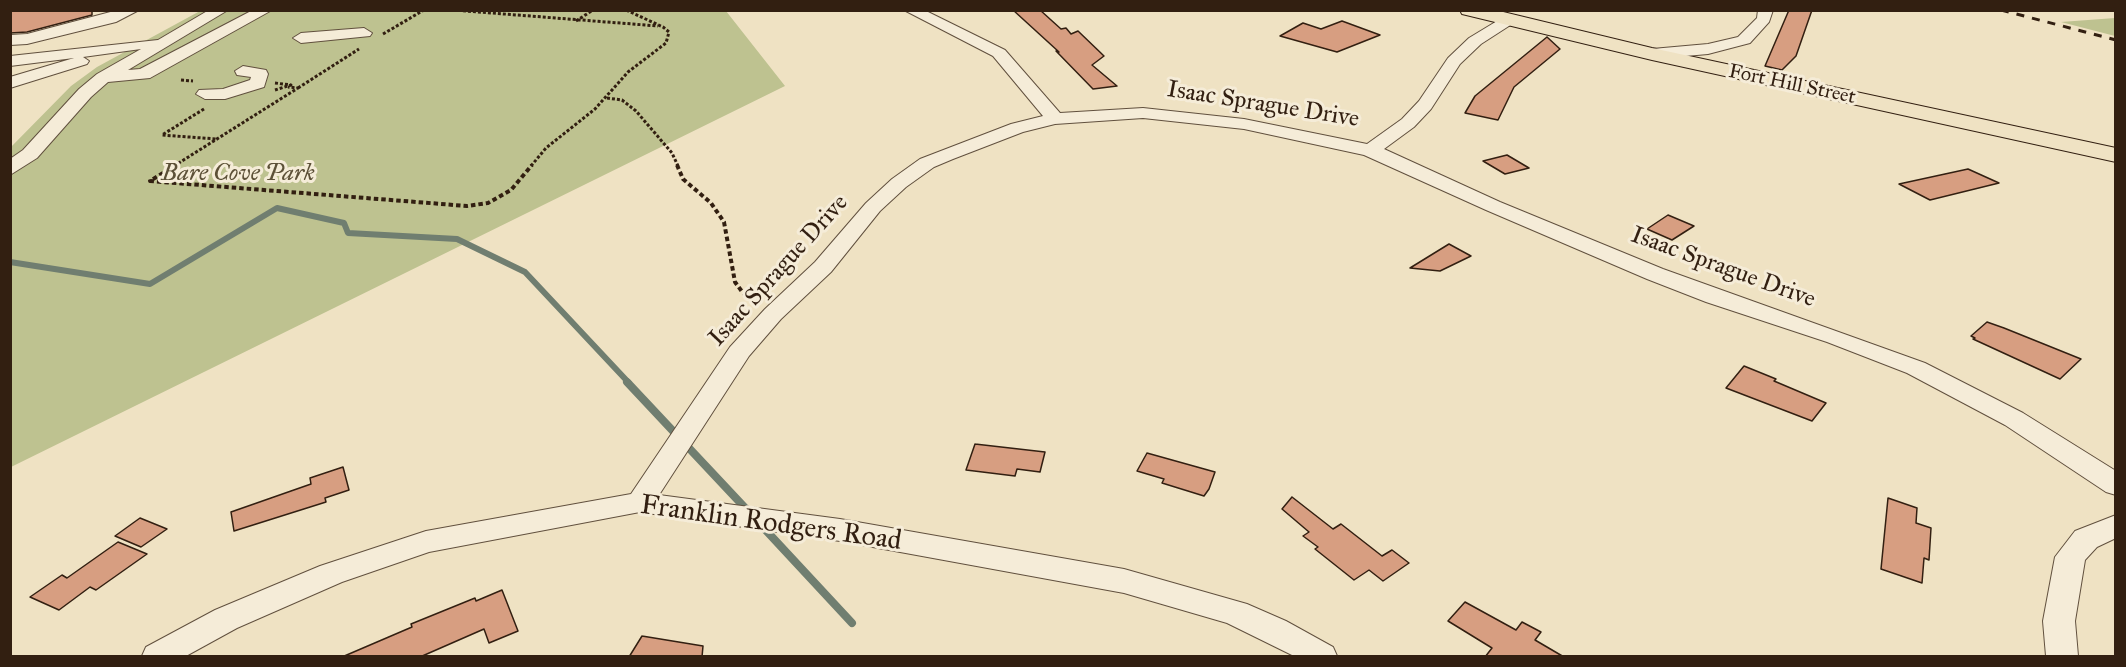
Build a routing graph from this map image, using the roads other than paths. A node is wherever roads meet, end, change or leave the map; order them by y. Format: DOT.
graph roads {
  1 [pos="132,10"];
  2 [pos="221,10"];
  3 [pos="265,10"];
  4 [pos="911,10"];
  5 [pos="1469,10"];
  6 [pos="1766,10"];
  7 [pos="1507,21"];
  8 [pos="364,33"];
  9 [pos="301,38"];
  10 [pos="10,40"];
  11 [pos="164,41"];
  12 [pos="1723,46"];
  13 [pos="113,47"];
  14 [pos="1652,54"];
  15 [pos="10,62"];
  16 [pos="1728,71"];
  17 [pos="243,72"];
  18 [pos="103,78"];
  19 [pos="10,83"];
  20 [pos="205,94"];
  21 [pos="1055,119"];
  22 [pos="1370,150"];
  23 [pos="2115,155"];
  24 [pos="10,169"];
  25 [pos="2115,485"];
  26 [pos="640,502"];
  27 [pos="2115,525"];
  28 [pos="158,657"];
  29 [pos="1321,657"];
  30 [pos="2062,657"];
  1 -- 10 [label="street"];
  2 -- 11 [label="street"];
  3 -- 18 [label="street"];
  4 -- 21 [label="street"];
  5 -- 7 [label="main road, Fort Hill Street"];
  6 -- 12 [label="street"];
  7 -- 14 [label="main road, Fort Hill Street"];
  7 -- 22 [label="street"];
  8 -- 9 [label="street"];
  11 -- 13 [label="street"];
  11 -- 18 [label="street"];
  12 -- 14 [label="street"];
  12 -- 16 [label="street"];
  13 -- 15 [label="street"];
  13 -- 19 [label="street"];
  14 -- 16 [label="main road, Fort Hill Street"];
  16 -- 23 [label="main road, Fort Hill Street"];
  17 -- 20 [label="street"];
  18 -- 24 [label="street"];
  21 -- 22 [label="street, Isaac Sprague Drive"];
  21 -- 26 [label="street, Isaac Sprague Drive"];
  22 -- 25 [label="street, Isaac Sprague Drive"];
  26 -- 28 [label="street, Franklin Rodgers Road"];
  26 -- 29 [label="street, Franklin Rodgers Road"];
  27 -- 30 [label="street"];
}
